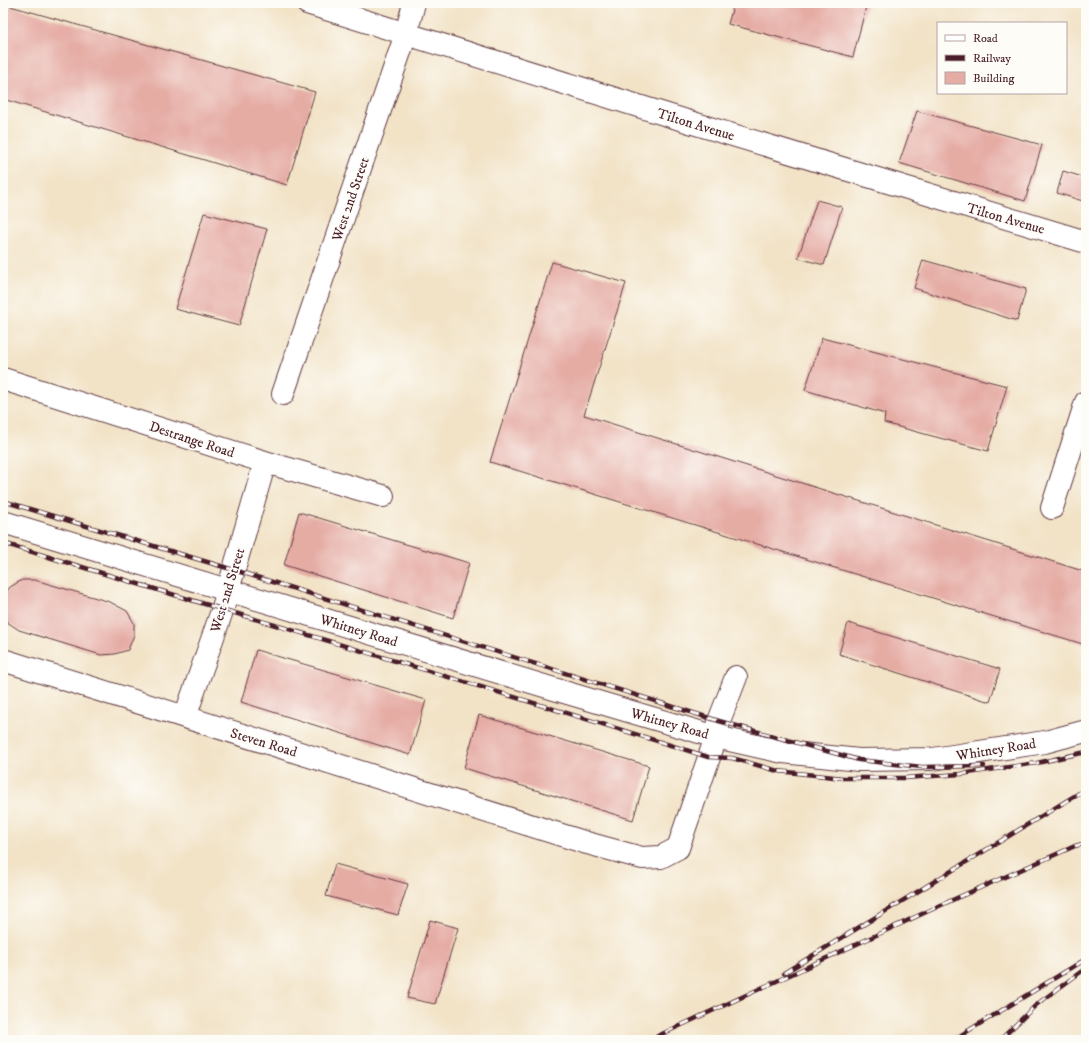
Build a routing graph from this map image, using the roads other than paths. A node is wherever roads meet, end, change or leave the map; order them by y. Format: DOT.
graph roads {
  1 [pos="307,3"];
  2 [pos="414,3"];
  3 [pos="406,34"];
  4 [pos="1086,242"];
  5 [pos="3,379"];
  6 [pos="283,394"];
  7 [pos="1086,402"];
  8 [pos="265,462"];
  9 [pos="383,496"];
  10 [pos="1052,508"];
  11 [pos="3,522"];
  12 [pos="228,590"];
  13 [pos="3,660"];
  14 [pos="736,677"];
  15 [pos="185,717"];
  16 [pos="1086,731"];
  17 [pos="716,737"];
  18 [pos="525,823"];
  1 -- 3 [label="street, Tilton Avenue"];
  2 -- 3 [label="street, West 2nd Street"];
  3 -- 4 [label="street, Tilton Avenue"];
  3 -- 6 [label="street, West 2nd Street"];
  5 -- 8 [label="street, Destrange Road"];
  7 -- 10 [label="street"];
  8 -- 9 [label="street, Destrange Road"];
  8 -- 12 [label="street, West 2nd Street"];
  11 -- 12 [label="street, Whitney Road"];
  12 -- 15 [label="street, West 2nd Street"];
  12 -- 17 [label="street, Whitney Road"];
  13 -- 15 [label="street, Steven Road"];
  14 -- 17 [label="street, Whitney Road"];
  15 -- 18 [label="street, Steven Road"];
  16 -- 17 [label="street, Whitney Road"];
  17 -- 18 [label="street, Whitney Road"];
}
